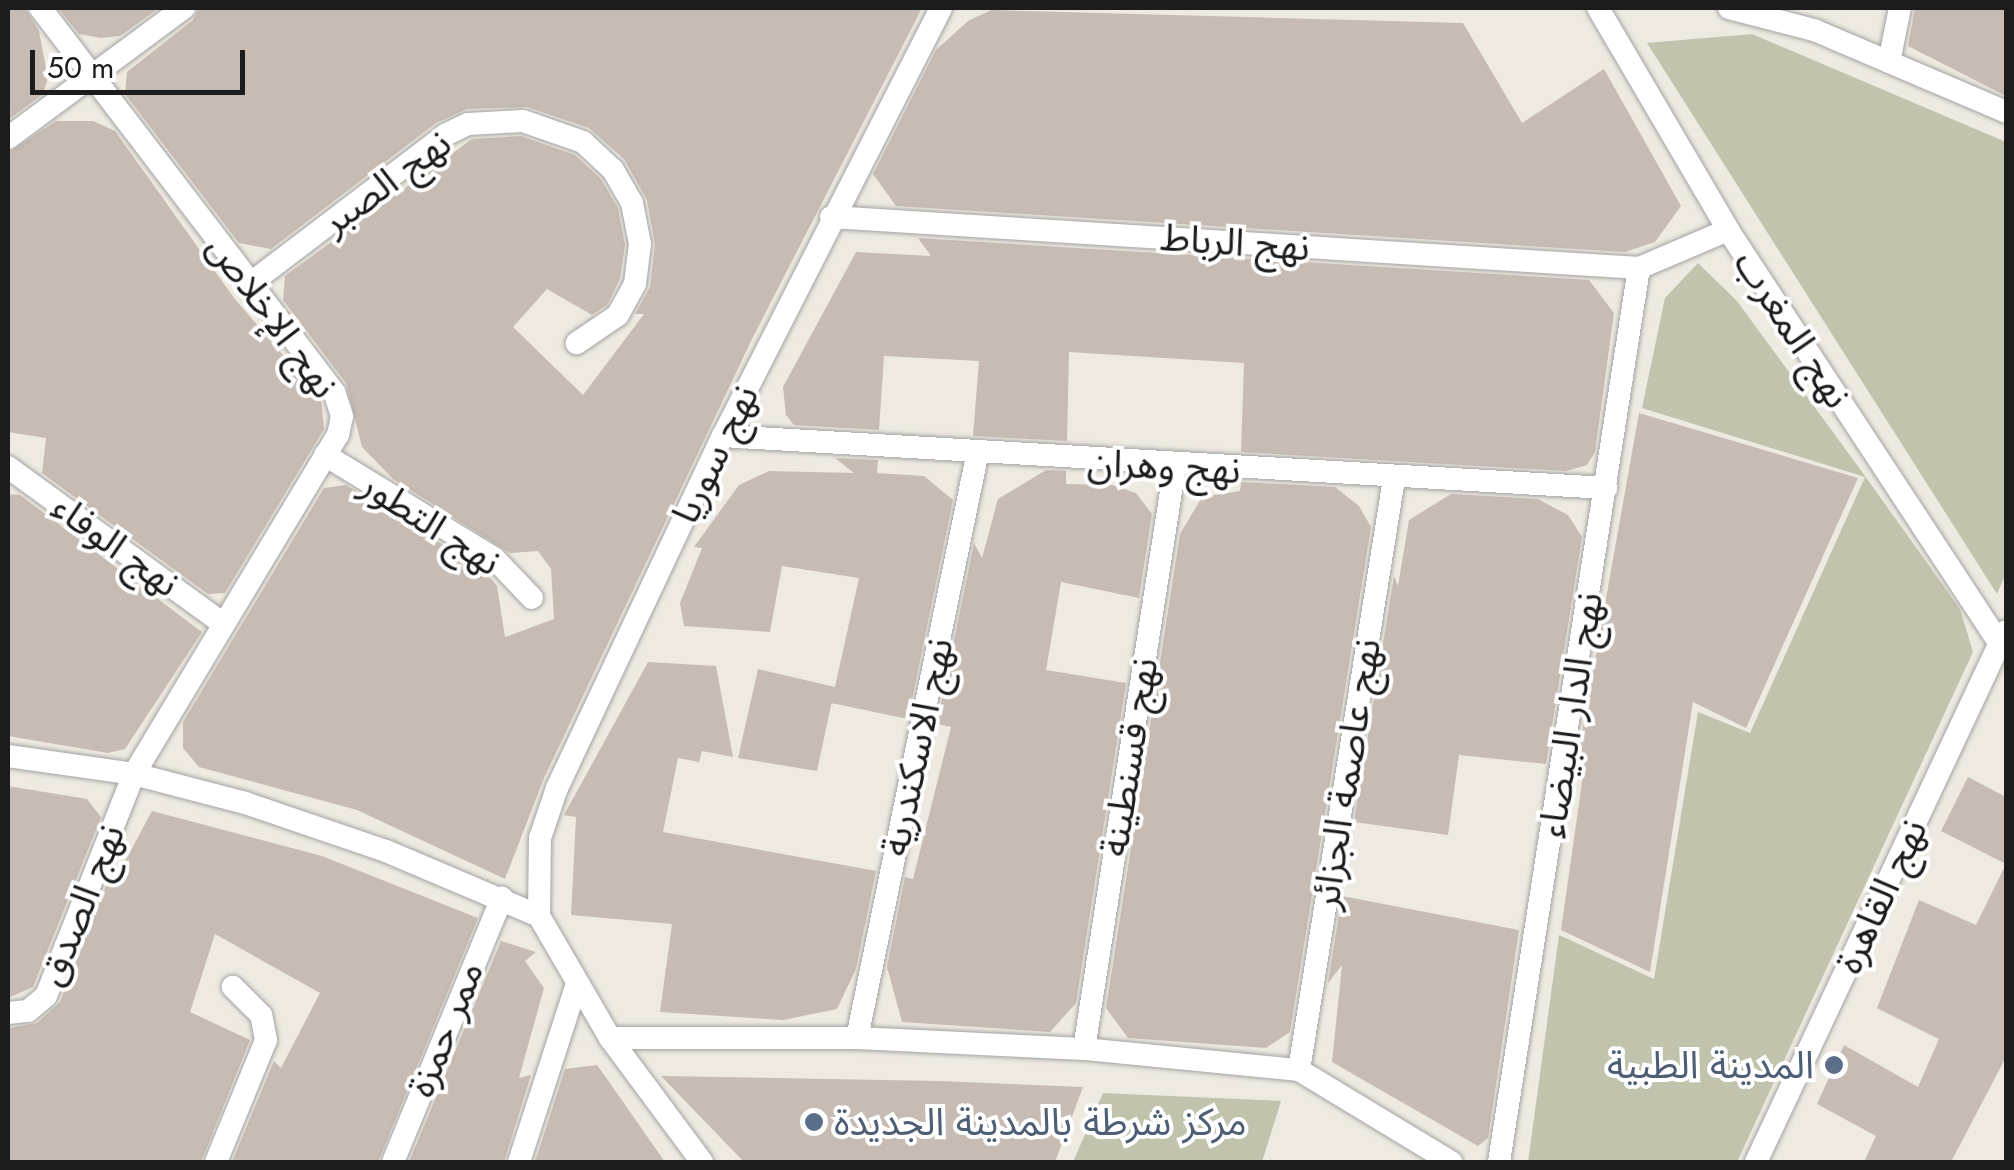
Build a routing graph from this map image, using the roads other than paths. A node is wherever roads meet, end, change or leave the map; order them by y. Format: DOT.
graph roads {
  1 [pos="40,8"];
  2 [pos="184,8"];
  3 [pos="941,8"];
  4 [pos="1598,8"];
  5 [pos="1729,8"];
  6 [pos="1900,8"];
  7 [pos="1889,62"];
  8 [pos="92,79"];
  9 [pos="2006,112"];
  10 [pos="8,138"];
  11 [pos="831,218"];
  12 [pos="1728,230"];
  13 [pos="1639,268"];
  14 [pos="251,283"];
  15 [pos="576,343"];
  16 [pos="723,436"];
  17 [pos="325,455"];
  18 [pos="977,456"];
  19 [pos="1175,466"];
  20 [pos="8,467"];
  21 [pos="1394,479"];
  22 [pos="1606,488"];
  23 [pos="532,598"];
  24 [pos="224,624"];
  25 [pos="2003,636"];
  26 [pos="8,756"];
  27 [pos="134,774"];
  28 [pos="502,898"];
  29 [pos="538,916"];
  30 [pos="577,984"];
  31 [pos="232,987"];
  32 [pos="8,1013"];
  33 [pos="610,1038"];
  34 [pos="857,1038"];
  35 [pos="1084,1049"];
  36 [pos="1299,1070"];
  37 [pos="216,1162"];
  38 [pos="392,1162"];
  39 [pos="519,1162"];
  40 [pos="702,1162"];
  41 [pos="1451,1162"];
  42 [pos="1499,1162"];
  43 [pos="1756,1162"];
  1 -- 8 [label="street, نهج الإخلاص"];
  2 -- 8 [label="street"];
  3 -- 11 [label="street, نهج سوريا"];
  4 -- 12 [label="street, نهج المغرب"];
  5 -- 7 [label="street"];
  6 -- 7 [label="street"];
  7 -- 9 [label="street"];
  8 -- 10 [label="street"];
  8 -- 14 [label="street, نهج الإخلاص"];
  11 -- 13 [label="street, نهج الرباط"];
  11 -- 16 [label="street, نهج سوريا"];
  12 -- 13 [label="street"];
  12 -- 25 [label="street, نهج المغرب"];
  13 -- 22 [label="street, نهج الدار البيضاء"];
  14 -- 15 [label="street, نهج الصبر"];
  14 -- 17 [label="street, نهج الإخلاص"];
  16 -- 18 [label="street, نهج وهران"];
  16 -- 29 [label="street, نهج سوريا"];
  17 -- 23 [label="street, نهج التطور"];
  17 -- 24 [label="street, نهج الإخلاص"];
  18 -- 19 [label="street, نهج وهران"];
  18 -- 34 [label="street, نهج الاسكندرية"];
  19 -- 21 [label="street, نهج وهران"];
  19 -- 35 [label="street, نهج قسنطينة"];
  20 -- 24 [label="street, نهج الوفاء"];
  21 -- 22 [label="street, نهج وهران"];
  21 -- 36 [label="street, نهج عاصمة الجزائر"];
  22 -- 42 [label="street, نهج الدار البيضاء"];
  24 -- 27 [label="street, نهج الإخلاص"];
  25 -- 43 [label="street, نهج القاهرة"];
  26 -- 27 [label="street"];
  27 -- 28 [label="street"];
  27 -- 32 [label="street, نهج الصدق"];
  28 -- 29 [label="street"];
  28 -- 38 [label="street, ممر حمزة"];
  29 -- 30 [label="street"];
  30 -- 33 [label="street"];
  30 -- 39 [label="street"];
  31 -- 37 [label="street"];
  33 -- 34 [label="street"];
  33 -- 40 [label="street"];
  34 -- 35 [label="street"];
  35 -- 36 [label="street"];
  36 -- 41 [label="street"];
}
